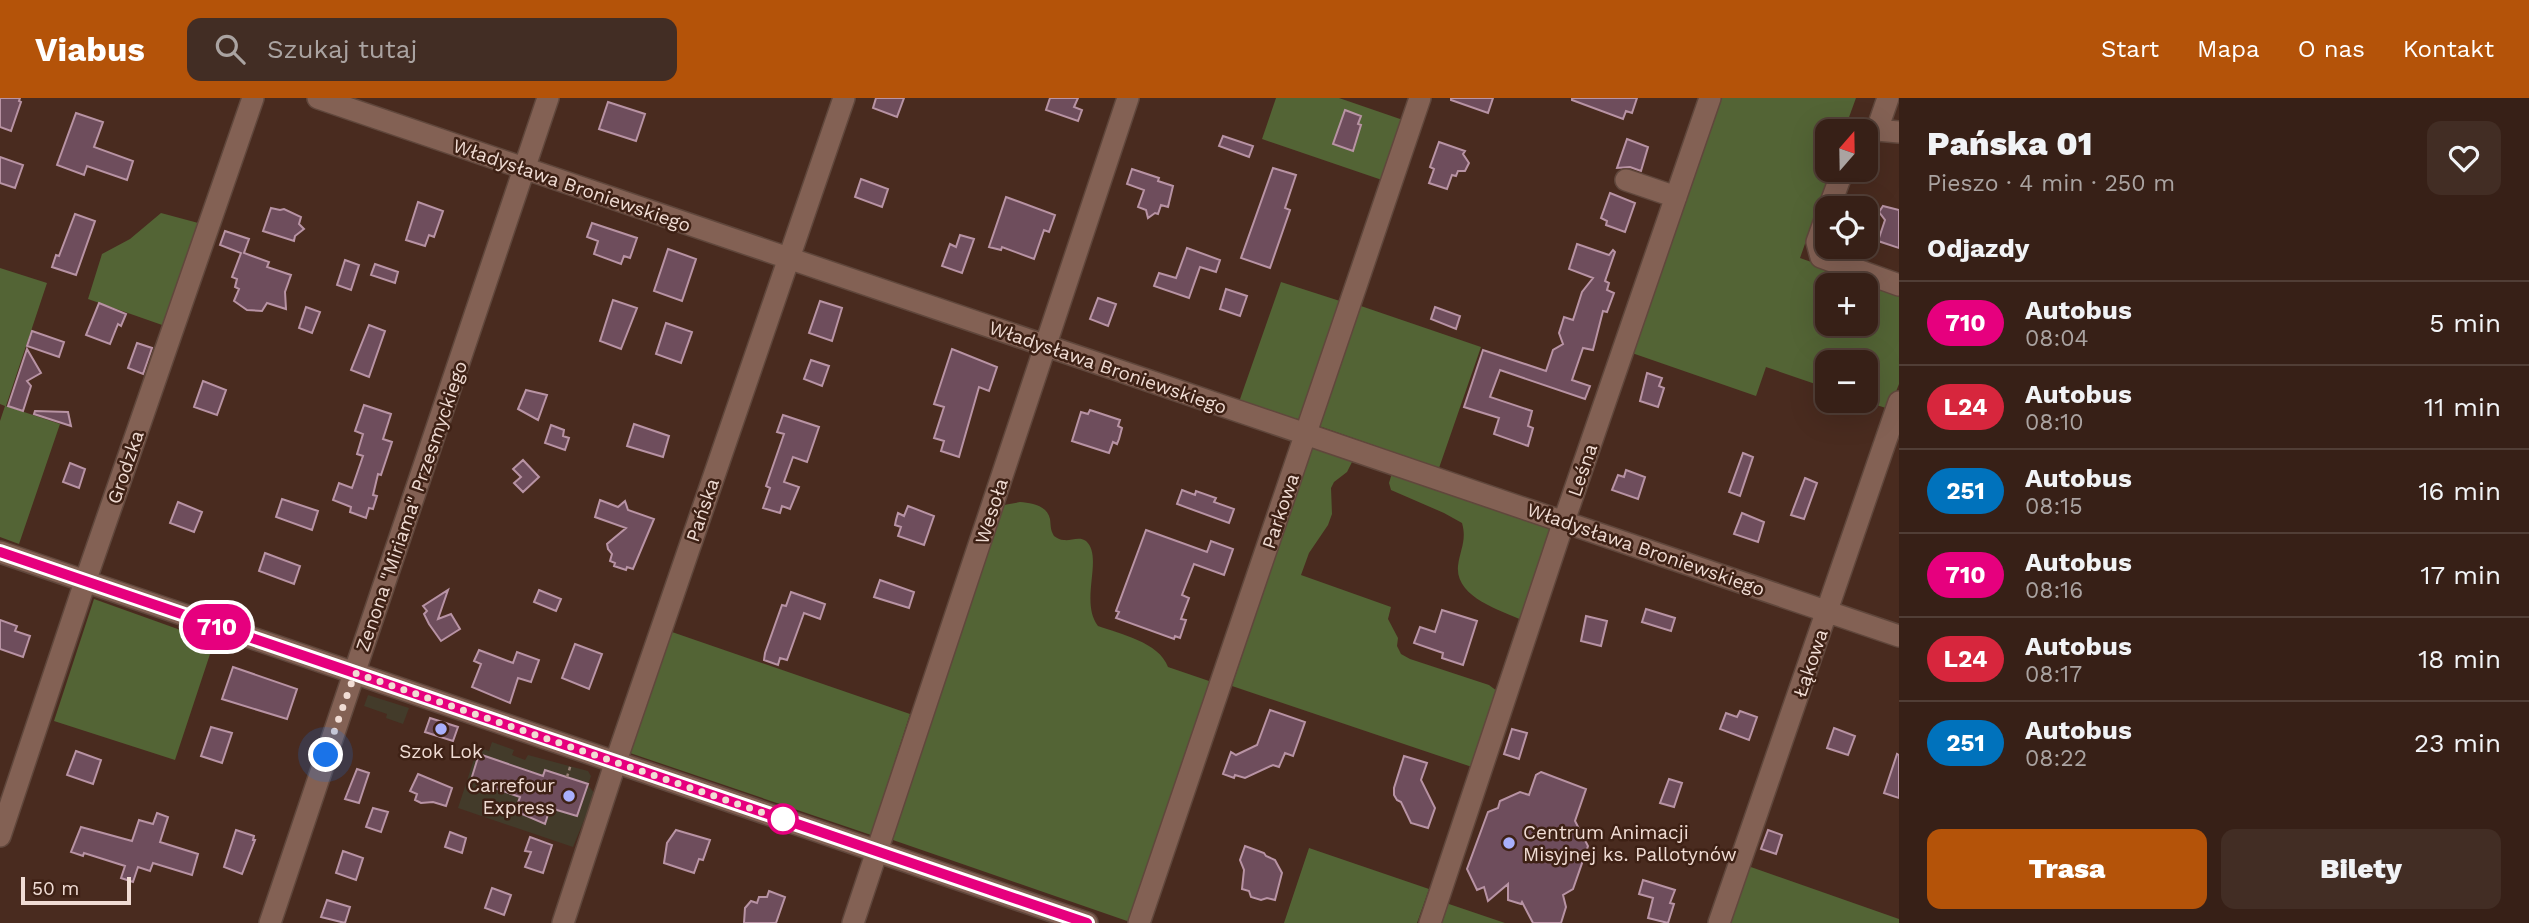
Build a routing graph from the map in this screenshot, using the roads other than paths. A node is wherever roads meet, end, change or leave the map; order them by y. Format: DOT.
graph roads {
  1 [pos="253,98"];
  2 [pos="318,98"];
  3 [pos="548,98"];
  4 [pos="844,98"];
  5 [pos="1128,98"];
  6 [pos="1420,98"];
  7 [pos="1710,98"];
  8 [pos="524,168"];
  9 [pos="1626,180"];
  10 [pos="1676,197"];
  11 [pos="790,258"];
  12 [pos="1827,259"];
  13 [pos="1899,285"];
  14 [pos="1046,346"];
  15 [pos="1899,402"];
  16 [pos="1306,435"];
  17 [pos="1564,521"];
  18 [pos="0,552"];
  19 [pos="85,582"];
  20 [pos="1827,611"];
  21 [pos="1899,636"];
  22 [pos="355,673"];
  23 [pos="615,761"];
  24 [pos="0,836"];
  25 [pos="877,852"];
  26 [pos="270,923"];
  27 [pos="563,923"];
  28 [pos="853,923"];
  29 [pos="1087,923"];
  30 [pos="1139,923"];
  31 [pos="1430,923"];
  32 [pos="1719,923"];
  1 -- 19 [label="street, Grodzka"];
  2 -- 8 [label="street, Władysława Broniewskiego"];
  3 -- 8 [label="street, Zenona \"Miriama\" Przesmyckiego"];
  4 -- 11 [label="street, Pańska"];
  5 -- 14 [label="street, Wesoła"];
  6 -- 16 [label="street, Parkowa"];
  7 -- 10 [label="street, Leśna"];
  8 -- 11 [label="street, Władysława Broniewskiego"];
  8 -- 22 [label="street, Zenona \"Miriama\" Przesmyckiego"];
  9 -- 10 [label="street"];
  10 -- 17 [label="street, Leśna"];
  11 -- 14 [label="street, Władysława Broniewskiego"];
  11 -- 23 [label="street, Pańska"];
  12 -- 13 [label="street"];
  14 -- 16 [label="street, Władysława Broniewskiego"];
  14 -- 25 [label="street, Wesoła"];
  15 -- 20 [label="street, Łąkowa"];
  16 -- 17 [label="street, Władysława Broniewskiego"];
  16 -- 30 [label="street, Parkowa"];
  17 -- 20 [label="street, Władysława Broniewskiego"];
  17 -- 31 [label="street, Leśna"];
  18 -- 19 [label="street"];
  19 -- 22 [label="street"];
  19 -- 24 [label="street, Grodzka"];
  20 -- 21 [label="street, Władysława Broniewskiego"];
  20 -- 32 [label="street, Łąkowa"];
  22 -- 23 [label="street"];
  22 -- 26 [label="street, Zenona \"Miriama\" Przesmyckiego"];
  23 -- 25 [label="street"];
  23 -- 27 [label="street, Pańska"];
  25 -- 28 [label="street, Wesoła"];
  25 -- 29 [label="street"];
}
